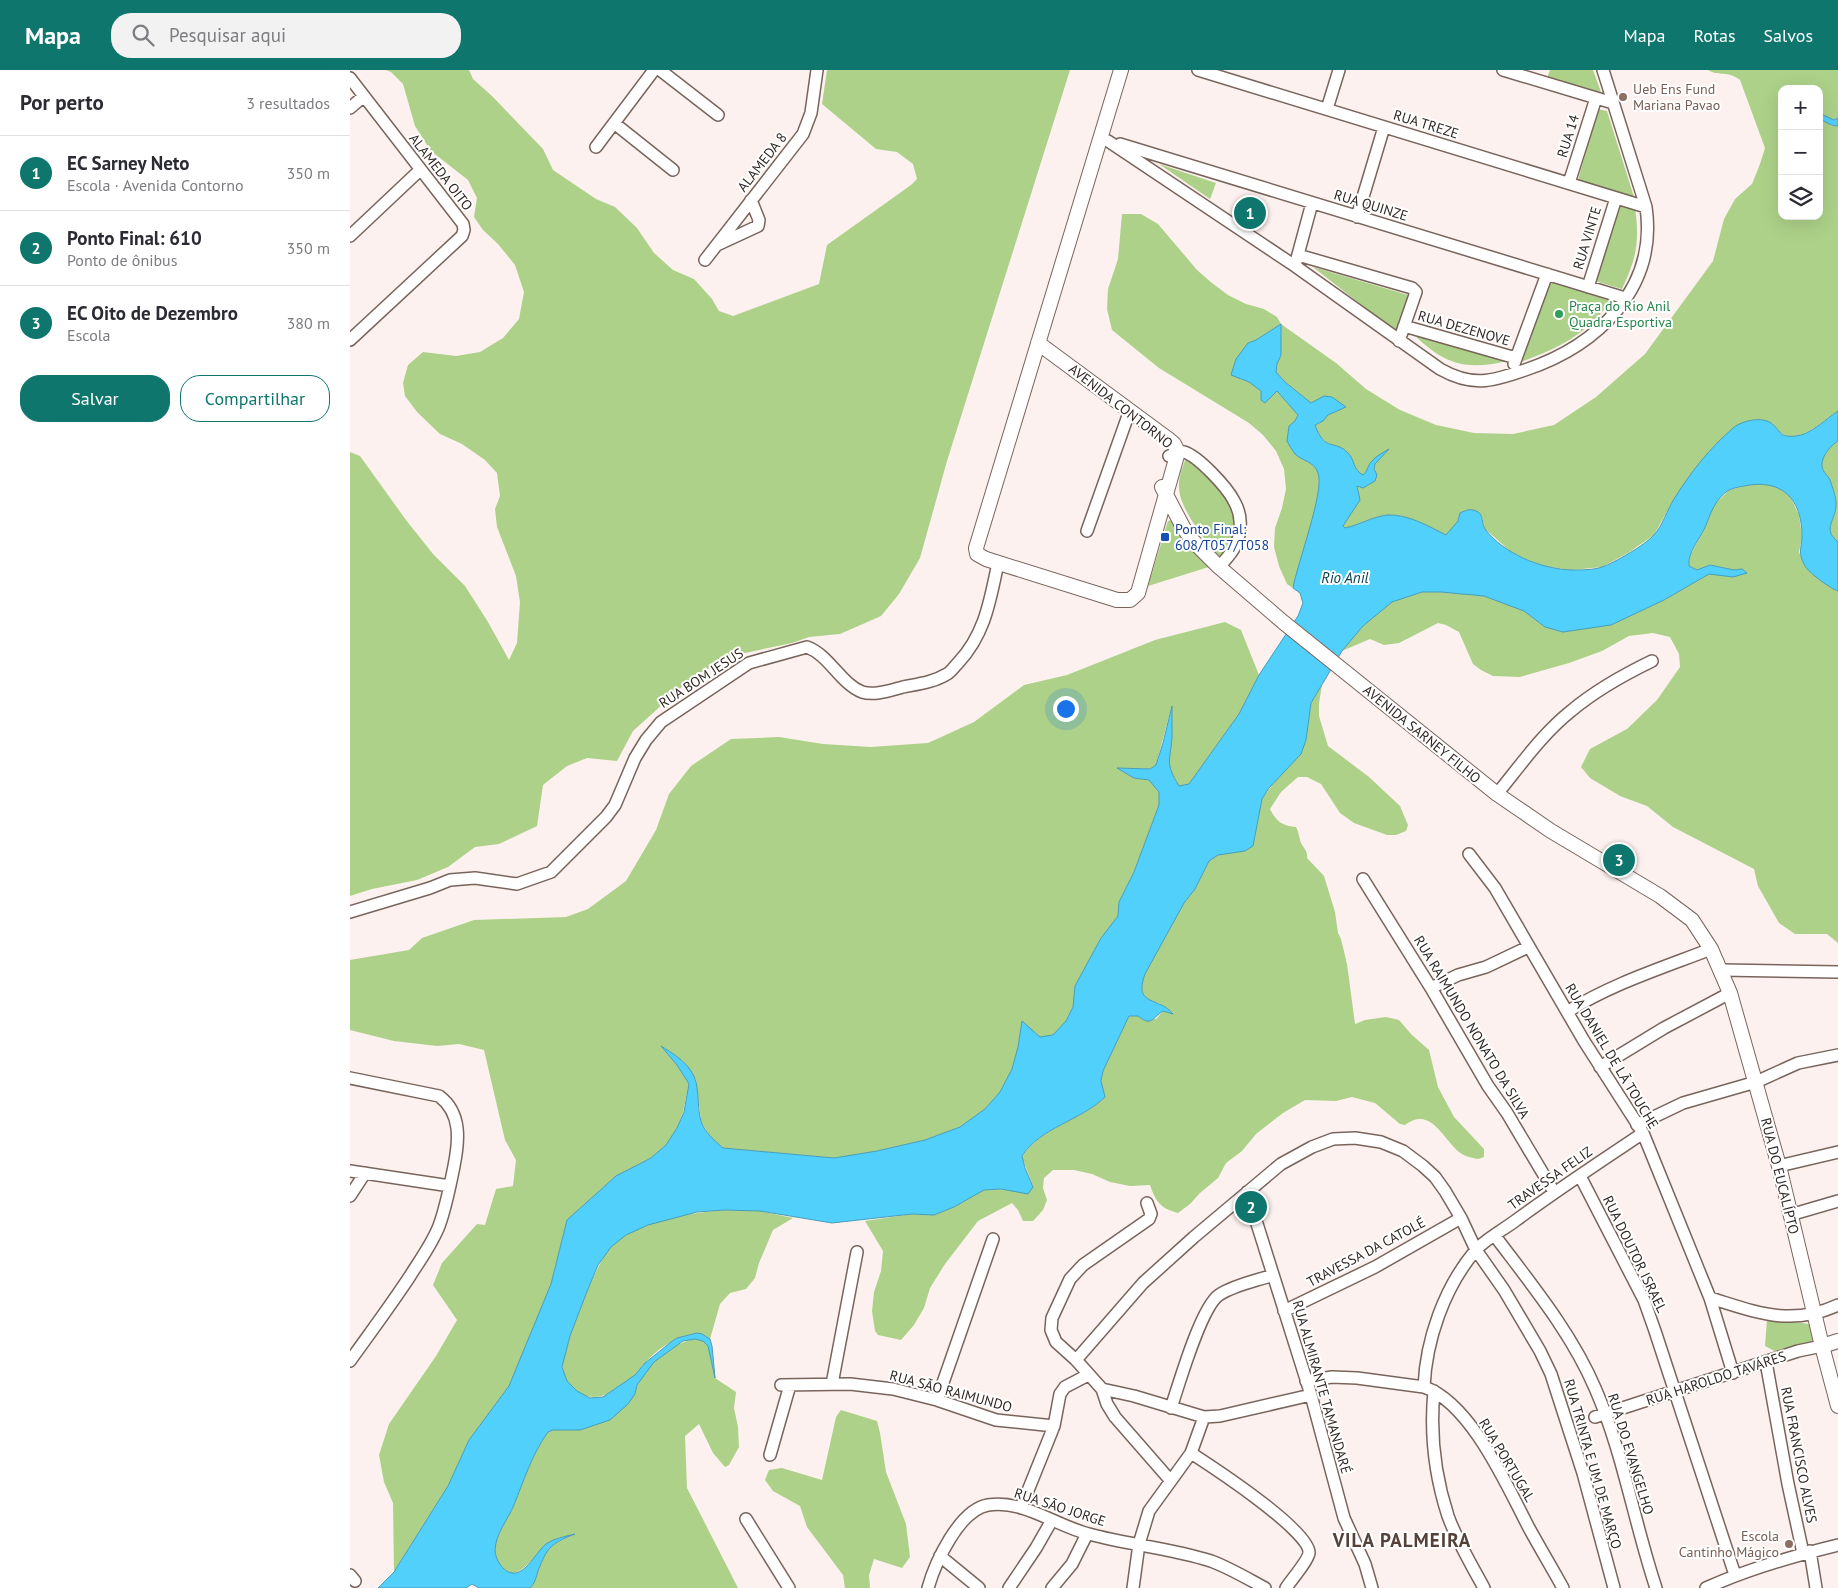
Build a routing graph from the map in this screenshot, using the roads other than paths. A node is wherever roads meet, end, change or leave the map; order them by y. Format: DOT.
graph roads {
  1 [pos="654,70"];
  2 [pos="660,70"];
  3 [pos="816,70"];
  4 [pos="1122,70"];
  5 [pos="1130,70"];
  6 [pos="1198,70"];
  7 [pos="1339,70"];
  8 [pos="1503,70"];
  9 [pos="1544,70"];
  10 [pos="1603,70"];
  11 [pos="350,78"];
  12 [pos="1541,82"];
  13 [pos="364,96"];
  14 [pos="1596,98"];
  15 [pos="1613,103"];
  16 [pos="350,108"];
  17 [pos="1327,110"];
  18 [pos="718,114"];
  19 [pos="614,123"];
  20 [pos="1384,127"];
  21 [pos="1105,140"];
  22 [pos="596,147"];
  23 [pos="420,170"];
  24 [pos="673,170"];
  25 [pos="1569,184"];
  26 [pos="1616,198"];
  27 [pos="751,200"];
  28 [pos="1312,203"];
  29 [pos="1646,207"];
  30 [pos="1357,217"];
  31 [pos="350,236"];
  32 [pos="715,246"];
  33 [pos="705,260"];
  34 [pos="1296,261"];
  35 [pos="1547,274"];
  36 [pos="1588,287"];
  37 [pos="1625,298"];
  38 [pos="1404,326"];
  39 [pos="350,340"];
  40 [pos="1399,341"];
  41 [pos="1041,350"];
  42 [pos="1516,358"];
  43 [pos="1510,375"];
  44 [pos="1128,413"];
  45 [pos="1174,454"];
  46 [pos="1164,491"];
  47 [pos="1086,531"];
  48 [pos="996,562"];
  49 [pos="1219,567"];
  50 [pos="1652,661"];
  51 [pos="1497,794"];
  52 [pos="1469,854"];
  53 [pos="1363,879"];
  54 [pos="350,912"];
  55 [pos="1528,946"];
  56 [pos="1711,950"];
  57 [pos="1721,970"];
  58 [pos="1838,972"];
  59 [pos="1431,988"];
  60 [pos="1730,993"];
  61 [pos="1567,1012"];
  62 [pos="1838,1055"];
  63 [pos="1600,1067"];
  64 [pos="350,1078"];
  65 [pos="1756,1082"];
  66 [pos="1640,1129"];
  67 [pos="1838,1152"];
  68 [pos="1779,1166"];
  69 [pos="350,1171"];
  70 [pos="365,1173"];
  71 [pos="1580,1176"];
  72 [pos="450,1186"];
  73 [pos="1247,1192"];
  74 [pos="1554,1192"];
  75 [pos="350,1196"];
  76 [pos="1838,1201"];
  77 [pos="1147,1204"];
  78 [pos="1790,1214"];
  79 [pos="1461,1218"];
  80 [pos="1496,1236"];
  81 [pos="993,1239"];
  82 [pos="1476,1250"];
  83 [pos="857,1252"];
  84 [pos="1273,1275"];
  85 [pos="1710,1298"];
  86 [pos="1838,1305"];
  87 [pos="1284,1312"];
  88 [pos="1814,1313"];
  89 [pos="1838,1341"];
  90 [pos="1822,1346"];
  91 [pos="1076,1360"];
  92 [pos="350,1361"];
  93 [pos="1766,1362"];
  94 [pos="1733,1373"];
  95 [pos="1088,1375"];
  96 [pos="1306,1381"];
  97 [pos="832,1384"];
  98 [pos="1102,1389"];
  99 [pos="1429,1389"];
  100 [pos="1675,1392"];
  101 [pos="1311,1395"];
  102 [pos="938,1400"];
  103 [pos="1838,1406"];
  104 [pos="1171,1408"];
  105 [pos="1599,1415"];
  106 [pos="1204,1417"];
  107 [pos="1054,1426"];
  108 [pos="1191,1452"];
  109 [pos="770,1455"];
  110 [pos="1170,1480"];
  111 [pos="1021,1508"];
  112 [pos="746,1518"];
  113 [pos="1052,1520"];
  114 [pos="1087,1534"];
  115 [pos="1139,1544"];
  116 [pos="1838,1545"];
  117 [pos="1806,1552"];
  118 [pos="940,1556"];
  119 [pos="1735,1574"];
  120 [pos="789,1588"];
  121 [pos="928,1588"];
  122 [pos="979,1588"];
  123 [pos="1009,1588"];
  124 [pos="1052,1588"];
  125 [pos="1133,1588"];
  126 [pos="1265,1588"];
  127 [pos="1286,1588"];
  128 [pos="1372,1588"];
  129 [pos="1484,1588"];
  130 [pos="1563,1588"];
  131 [pos="1614,1588"];
  132 [pos="1656,1588"];
  133 [pos="1706,1588"];
  134 [pos="1816,1588"];
  1 -- 19 [label="street"];
  2 -- 18 [label="street"];
  3 -- 27 [label="street, ALAMEDA 8"];
  4 -- 21 [label="street"];
  5 -- 21 [label="street"];
  6 -- 17 [label="street, RUA TREZE"];
  7 -- 17 [label="street"];
  8 -- 12 [label="street"];
  9 -- 12 [label="street"];
  10 -- 15 [label="street"];
  11 -- 13 [label="street, ALAMEDA OITO"];
  12 -- 14 [label="street"];
  13 -- 16 [label="street"];
  13 -- 23 [label="street, ALAMEDA OITO"];
  14 -- 15 [label="street"];
  14 -- 25 [label="street, RUA 14"];
  15 -- 29 [label="street"];
  17 -- 20 [label="street, RUA TREZE"];
  19 -- 22 [label="street"];
  19 -- 24 [label="street"];
  20 -- 25 [label="street, RUA TREZE"];
  20 -- 30 [label="street"];
  21 -- 28 [label="street, RUA QUINZE"];
  21 -- 34 [label="street"];
  21 -- 41 [label="street"];
  23 -- 31 [label="street"];
  23 -- 39 [label="street, ALAMEDA OITO"];
  25 -- 26 [label="street, RUA TREZE"];
  26 -- 29 [label="street, RUA TREZE"];
  26 -- 36 [label="street, RUA VINTE"];
  27 -- 32 [label="street, ALAMEDA 8"];
  27 -- 32 [label="street"];
  28 -- 30 [label="street, RUA QUINZE"];
  28 -- 34 [label="street"];
  29 -- 37 [label="street"];
  30 -- 35 [label="street, RUA QUINZE"];
  32 -- 33 [label="street, ALAMEDA 8"];
  34 -- 38 [label="street"];
  34 -- 40 [label="street"];
  35 -- 36 [label="street, RUA QUINZE"];
  35 -- 42 [label="street"];
  36 -- 37 [label="street, RUA QUINZE"];
  37 -- 43 [label="street"];
  38 -- 40 [label="street"];
  38 -- 42 [label="street, RUA DEZENOVE"];
  40 -- 43 [label="street"];
  41 -- 44 [label="street, AVENIDA CONTORNO"];
  41 -- 48 [label="street"];
  42 -- 43 [label="street"];
  44 -- 45 [label="street, AVENIDA CONTORNO"];
  44 -- 47 [label="street"];
  45 -- 46 [label="street, AVENIDA CONTORNO"];
  45 -- 49 [label="street"];
  46 -- 48 [label="street, AVENIDA CONTORNO"];
  46 -- 49 [label="street, AVENIDA SARNEY FILHO"];
  48 -- 54 [label="street, RUA BOM JESUS"];
  49 -- 51 [label="street, AVENIDA SARNEY FILHO"];
  50 -- 51 [label="street"];
  51 -- 56 [label="street, AVENIDA SARNEY FILHO"];
  52 -- 55 [label="street, RUA DANIEL DE LÃ TOUCHE"];
  53 -- 59 [label="street, RUA RAIMUNDO NONATO DA SILVA"];
  55 -- 59 [label="street"];
  55 -- 61 [label="street, RUA DANIEL DE LÃ TOUCHE"];
  56 -- 57 [label="street, RUA DO EUCALÍPTO"];
  56 -- 61 [label="street"];
  57 -- 58 [label="street"];
  57 -- 60 [label="street, RUA DO EUCALÍPTO"];
  59 -- 74 [label="street, RUA RAIMUNDO NONATO DA SILVA"];
  60 -- 63 [label="street"];
  60 -- 65 [label="street, RUA DO EUCALÍPTO"];
  61 -- 63 [label="street, RUA DANIEL DE LÃ TOUCHE"];
  62 -- 65 [label="street, TRAVESSA FELIZ"];
  63 -- 66 [label="street, RUA DANIEL DE LÃ TOUCHE"];
  64 -- 72 [label="street"];
  65 -- 66 [label="street, TRAVESSA FELIZ"];
  65 -- 68 [label="street, RUA DO EUCALÍPTO"];
  66 -- 71 [label="street, TRAVESSA FELIZ"];
  66 -- 85 [label="street, RUA DANIEL DE LÃ TOUCHE"];
  67 -- 68 [label="street"];
  68 -- 78 [label="street, RUA DO EUCALÍPTO"];
  69 -- 70 [label="street"];
  70 -- 72 [label="street"];
  70 -- 75 [label="street"];
  71 -- 74 [label="street, TRAVESSA FELIZ"];
  71 -- 100 [label="street, RUA DOUTOR ISRAEL"];
  72 -- 92 [label="street"];
  73 -- 79 [label="street, RUA TRINTA E UM DE MARÇO"];
  73 -- 84 [label="street, RUA ALMIRANTE TAMANDARÉ"];
  73 -- 91 [label="street, RUA TRINTA E UM DE MARÇO"];
  74 -- 80 [label="street, TRAVESSA FELIZ"];
  76 -- 78 [label="street"];
  77 -- 91 [label="street"];
  78 -- 88 [label="street, RUA DO EUCALÍPTO"];
  79 -- 82 [label="street, RUA TRINTA E UM DE MARÇO"];
  79 -- 87 [label="street, TRAVESSA DA CATOLÉ"];
  80 -- 82 [label="street, TRAVESSA FELIZ"];
  80 -- 105 [label="street, RUA DO EVANGELHO"];
  81 -- 102 [label="street"];
  82 -- 99 [label="street"];
  82 -- 131 [label="street, RUA TRINTA E UM DE MARÇO"];
  83 -- 97 [label="street"];
  84 -- 87 [label="street, RUA ALMIRANTE TAMANDARÉ"];
  84 -- 104 [label="street"];
  85 -- 88 [label="street"];
  85 -- 94 [label="street, RUA DANIEL DE LÃ TOUCHE"];
  86 -- 88 [label="street"];
  87 -- 96 [label="street, RUA ALMIRANTE TAMANDARÉ"];
  88 -- 90 [label="street, RUA DO EUCALÍPTO"];
  89 -- 90 [label="street, RUA HAROLDO TAVÁRES"];
  90 -- 93 [label="street, RUA HAROLDO TAVÁRES"];
  90 -- 103 [label="street, RUA DO EUCALÍPTO"];
  91 -- 95 [label="street"];
  93 -- 94 [label="street, RUA HAROLDO TAVÁRES"];
  93 -- 117 [label="street, RUA FRANCISCO ALVES"];
  94 -- 100 [label="street, RUA HAROLDO TAVÁRES"];
  95 -- 98 [label="street"];
  95 -- 107 [label="street"];
  96 -- 99 [label="street"];
  96 -- 101 [label="street, RUA ALMIRANTE TAMANDARÉ"];
  97 -- 102 [label="street, RUA SÃO RAIMUNDO"];
  97 -- 109 [label="street, RUA SÃO RAIMUNDO"];
  98 -- 104 [label="street"];
  98 -- 110 [label="street"];
  99 -- 129 [label="street"];
  99 -- 130 [label="street, RUA PORTUGAL"];
  100 -- 105 [label="street, RUA HAROLDO TAVÁRES"];
  100 -- 119 [label="street, RUA DOUTOR ISRAEL"];
  101 -- 106 [label="street"];
  101 -- 128 [label="street, RUA ALMIRANTE TAMANDARÉ"];
  102 -- 107 [label="street, RUA SÃO RAIMUNDO"];
  104 -- 106 [label="street"];
  105 -- 132 [label="street, RUA DO EVANGELHO"];
  106 -- 108 [label="street"];
  107 -- 111 [label="street"];
  108 -- 110 [label="street"];
  108 -- 127 [label="street"];
  110 -- 115 [label="street"];
  111 -- 113 [label="street, RUA SÃO JORGE"];
  111 -- 118 [label="street, RUA SÃO JORGE"];
  112 -- 120 [label="street"];
  113 -- 114 [label="street, RUA SÃO JORGE"];
  113 -- 123 [label="street"];
  114 -- 115 [label="street, RUA SÃO JORGE"];
  114 -- 124 [label="street"];
  115 -- 125 [label="street"];
  115 -- 126 [label="street, RUA SÃO JORGE"];
  116 -- 117 [label="street"];
  117 -- 119 [label="street"];
  117 -- 134 [label="street, RUA FRANCISCO ALVES"];
  118 -- 121 [label="street, RUA SÃO JORGE"];
  118 -- 122 [label="street"];
  119 -- 133 [label="street"];
}
